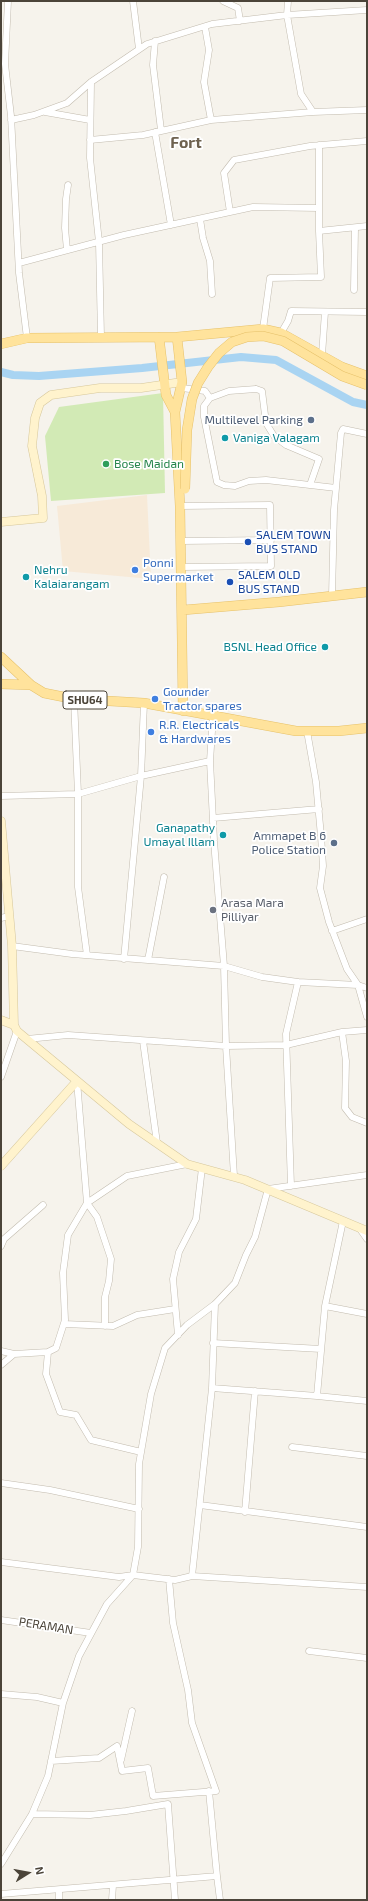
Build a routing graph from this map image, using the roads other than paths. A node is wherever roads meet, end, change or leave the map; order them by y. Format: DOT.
graph roads {
  1 [pos="8,1"];
  2 [pos="134,1"];
  3 [pos="223,1"];
  4 [pos="288,1"];
  5 [pos="367,10"];
  6 [pos="287,15"];
  7 [pos="240,21"];
  8 [pos="205,27"];
  9 [pos="155,41"];
  10 [pos="3,49"];
  11 [pos="139,49"];
  12 [pos="91,82"];
  13 [pos="367,110"];
  14 [pos="43,112"];
  15 [pos="313,112"];
  16 [pos="11,120"];
  17 [pos="90,120"];
  18 [pos="211,120"];
  19 [pos="158,131"];
  20 [pos="90,140"];
  21 [pos="367,141"];
  22 [pos="319,145"];
  23 [pos="68,185"];
  24 [pos="319,208"];
  25 [pos="230,212"];
  26 [pos="200,219"];
  27 [pos="171,225"];
  28 [pos="367,226"];
  29 [pos="355,228"];
  30 [pos="319,231"];
  31 [pos="98,242"];
  32 [pos="67,250"];
  33 [pos="19,263"];
  34 [pos="354,290"];
  35 [pos="212,294"];
  36 [pos="325,312"];
  37 [pos="367,312"];
  38 [pos="262,329"];
  39 [pos="282,333"];
  40 [pos="101,337"];
  41 [pos="27,338"];
  42 [pos="177,338"];
  43 [pos="160,341"];
  44 [pos="1,344"];
  45 [pos="322,355"];
  46 [pos="367,376"];
  47 [pos="165,382"];
  48 [pos="182,382"];
  49 [pos="367,385"];
  50 [pos="210,398"];
  51 [pos="175,412"];
  52 [pos="367,434"];
  53 [pos="310,485"];
  54 [pos="336,488"];
  55 [pos="184,489"];
  56 [pos="180,506"];
  57 [pos="1,522"];
  58 [pos="271,540"];
  59 [pos="181,541"];
  60 [pos="182,567"];
  61 [pos="367,592"];
  62 [pos="332,596"];
  63 [pos="183,610"];
  64 [pos="1,657"];
  65 [pos="1,684"];
  66 [pos="31,685"];
  67 [pos="74,699"];
  68 [pos="144,703"];
  69 [pos="183,711"];
  70 [pos="213,716"];
  71 [pos="367,728"];
  72 [pos="307,731"];
  73 [pos="210,761"];
  74 [pos="142,776"];
  75 [pos="78,794"];
  76 [pos="1,796"];
  77 [pos="319,809"];
  78 [pos="213,818"];
  79 [pos="1,821"];
  80 [pos="164,877"];
  81 [pos="5,917"];
  82 [pos="367,919"];
  83 [pos="332,931"];
  84 [pos="12,946"];
  85 [pos="87,955"];
  86 [pos="124,958"];
  87 [pos="148,960"];
  88 [pos="224,966"];
  89 [pos="298,982"];
  90 [pos="358,985"];
  91 [pos="367,988"];
  92 [pos="367,1017"];
  93 [pos="1,1020"];
  94 [pos="16,1028"];
  95 [pos="367,1030"];
  96 [pos="342,1032"];
  97 [pos="27,1039"];
  98 [pos="143,1041"];
  99 [pos="286,1045"];
  100 [pos="226,1046"];
  101 [pos="1,1077"];
  102 [pos="77,1082"];
  103 [pos="367,1123"];
  104 [pos="157,1143"];
  105 [pos="187,1164"];
  106 [pos="1,1166"];
  107 [pos="202,1168"];
  108 [pos="367,1175"];
  109 [pos="234,1176"];
  110 [pos="291,1186"];
  111 [pos="268,1189"];
  112 [pos="87,1202"];
  113 [pos="43,1205"];
  114 [pos="343,1221"];
  115 [pos="363,1230"];
  116 [pos="367,1239"];
  117 [pos="1,1246"];
  118 [pos="215,1304"];
  119 [pos="325,1306"];
  120 [pos="175,1309"];
  121 [pos="367,1314"];
  122 [pos="64,1324"];
  123 [pos="105,1326"];
  124 [pos="178,1335"];
  125 [pos="213,1343"];
  126 [pos="321,1349"];
  127 [pos="1,1351"];
  128 [pos="48,1352"];
  129 [pos="14,1354"];
  130 [pos="1,1365"];
  131 [pos="212,1388"];
  132 [pos="255,1391"];
  133 [pos="317,1396"];
  134 [pos="367,1401"];
  135 [pos="292,1447"];
  136 [pos="141,1452"];
  137 [pos="367,1456"];
  138 [pos="1,1483"];
  139 [pos="200,1505"];
  140 [pos="139,1509"];
  141 [pos="245,1512"];
  142 [pos="367,1527"];
  143 [pos="1,1562"];
  144 [pos="133,1574"];
  145 [pos="192,1576"];
  146 [pos="169,1579"];
  147 [pos="367,1587"];
  148 [pos="1,1620"];
  149 [pos="91,1633"];
  150 [pos="309,1651"];
  151 [pos="367,1658"];
  152 [pos="1,1694"];
  153 [pos="63,1703"];
  154 [pos="132,1711"];
  155 [pos="51,1761"];
  156 [pos="121,1763"];
  157 [pos="210,1791"];
  158 [pos="32,1814"];
  159 [pos="4,1854"];
  160 [pos="1,1864"];
  161 [pos="217,1876"];
  162 [pos="173,1880"];
  163 [pos="113,1885"];
  164 [pos="59,1890"];
  165 [pos="1,1894"];
  166 [pos="59,1900"];
  167 [pos="112,1900"];
  168 [pos="175,1900"];
  169 [pos="220,1900"];
  1 -- 10 [label="street"];
  2 -- 11 [label="street"];
  3 -- 7 [label="street"];
  4 -- 6 [label="street"];
  5 -- 6 [label="street"];
  6 -- 7 [label="street"];
  6 -- 15 [label="street"];
  7 -- 8 [label="street"];
  8 -- 9 [label="street"];
  8 -- 18 [label="street"];
  9 -- 11 [label="street"];
  9 -- 19 [label="street"];
  10 -- 16 [label="street"];
  11 -- 12 [label="street"];
  12 -- 14 [label="street"];
  12 -- 17 [label="street"];
  13 -- 15 [label="street"];
  14 -- 16 [label="street"];
  14 -- 17 [label="street"];
  15 -- 18 [label="street"];
  16 -- 33 [label="street"];
  17 -- 20 [label="street"];
  18 -- 19 [label="street"];
  19 -- 20 [label="street"];
  19 -- 27 [label="street"];
  20 -- 31 [label="street"];
  21 -- 22 [label="street"];
  22 -- 24 [label="street"];
  22 -- 25 [label="street"];
  23 -- 32 [label="street"];
  24 -- 25 [label="street"];
  24 -- 30 [label="street"];
  25 -- 26 [label="street"];
  26 -- 27 [label="street"];
  26 -- 35 [label="street"];
  27 -- 31 [label="street"];
  28 -- 29 [label="street"];
  29 -- 30 [label="street"];
  29 -- 34 [label="street"];
  30 -- 38 [label="street"];
  31 -- 32 [label="street"];
  31 -- 40 [label="street"];
  32 -- 33 [label="street"];
  33 -- 41 [label="street"];
  36 -- 37 [label="street"];
  36 -- 39 [label="street"];
  36 -- 45 [label="street"];
  38 -- 39 [label="main road"];
  38 -- 42 [label="main road"];
  39 -- 45 [label="main road"];
  40 -- 41 [label="main road"];
  40 -- 43 [label="main road"];
  41 -- 44 [label="main road"];
  42 -- 43 [label="main road"];
  42 -- 48 [label="main road"];
  43 -- 47 [label="main road"];
  45 -- 46 [label="main road"];
  47 -- 48 [label="street"];
  47 -- 51 [label="main road"];
  47 -- 57 [label="street"];
  48 -- 50 [label="street"];
  48 -- 51 [label="main road"];
  49 -- 55 [label="main road, bridge"];
  50 -- 53 [label="street"];
  50 -- 53 [label="street"];
  51 -- 56 [label="main road"];
  52 -- 54 [label="street"];
  53 -- 54 [label="street"];
  54 -- 62 [label="street"];
  56 -- 58 [label="street"];
  56 -- 59 [label="main road"];
  58 -- 59 [label="street"];
  58 -- 60 [label="street"];
  59 -- 60 [label="main road"];
  60 -- 63 [label="main road"];
  61 -- 62 [label="main road"];
  62 -- 63 [label="main road"];
  63 -- 69 [label="main road"];
  64 -- 66 [label="main road, SHU64"];
  65 -- 66 [label="main road"];
  66 -- 67 [label="main road, SHU64"];
  67 -- 68 [label="main road, SHU64"];
  67 -- 75 [label="street"];
  68 -- 69 [label="main road, SHU64"];
  68 -- 74 [label="street"];
  69 -- 70 [label="main road, SHU64"];
  70 -- 72 [label="main road, SHU64"];
  70 -- 73 [label="street"];
  71 -- 72 [label="main road, SHU64"];
  72 -- 77 [label="street"];
  73 -- 74 [label="street"];
  73 -- 78 [label="street"];
  74 -- 75 [label="street"];
  74 -- 86 [label="street"];
  75 -- 76 [label="street"];
  75 -- 85 [label="street"];
  77 -- 78 [label="street"];
  77 -- 83 [label="street"];
  78 -- 88 [label="street"];
  79 -- 81 [label="street"];
  80 -- 87 [label="street"];
  81 -- 84 [label="street"];
  82 -- 83 [label="street"];
  83 -- 90 [label="street"];
  84 -- 85 [label="street"];
  84 -- 94 [label="street"];
  85 -- 86 [label="street"];
  86 -- 87 [label="street"];
  87 -- 88 [label="street"];
  88 -- 89 [label="street"];
  88 -- 100 [label="street"];
  89 -- 90 [label="street"];
  89 -- 99 [label="street"];
  90 -- 91 [label="street"];
  90 -- 92 [label="street"];
  93 -- 94 [label="street"];
  94 -- 97 [label="street"];
  94 -- 101 [label="street"];
  95 -- 96 [label="street"];
  96 -- 99 [label="street"];
  96 -- 103 [label="street"];
  97 -- 98 [label="street"];
  97 -- 102 [label="street"];
  98 -- 100 [label="street"];
  98 -- 104 [label="street"];
  99 -- 100 [label="street"];
  99 -- 110 [label="street"];
  100 -- 109 [label="street"];
  102 -- 104 [label="street"];
  102 -- 106 [label="street"];
  102 -- 112 [label="street"];
  104 -- 105 [label="street"];
  105 -- 107 [label="street"];
  105 -- 112 [label="street"];
  107 -- 109 [label="street"];
  107 -- 120 [label="street"];
  108 -- 110 [label="street"];
  109 -- 111 [label="street"];
  110 -- 111 [label="street"];
  111 -- 114 [label="street"];
  111 -- 118 [label="street"];
  112 -- 122 [label="street"];
  112 -- 123 [label="street"];
  113 -- 117 [label="street"];
  114 -- 115 [label="street"];
  114 -- 119 [label="street"];
  115 -- 116 [label="street"];
  118 -- 124 [label="street"];
  118 -- 125 [label="street"];
  119 -- 121 [label="street"];
  119 -- 126 [label="street"];
  120 -- 123 [label="street"];
  120 -- 124 [label="street"];
  122 -- 123 [label="street"];
  122 -- 128 [label="street"];
  124 -- 136 [label="street"];
  125 -- 126 [label="street"];
  125 -- 131 [label="street"];
  126 -- 133 [label="street"];
  127 -- 129 [label="street"];
  128 -- 129 [label="street"];
  128 -- 136 [label="street"];
  129 -- 130 [label="street"];
  131 -- 132 [label="street"];
  131 -- 139 [label="street"];
  132 -- 133 [label="street"];
  132 -- 141 [label="street"];
  133 -- 134 [label="street"];
  135 -- 137 [label="street"];
  136 -- 140 [label="street"];
  138 -- 140 [label="street"];
  139 -- 141 [label="street"];
  139 -- 145 [label="street"];
  140 -- 144 [label="street"];
  141 -- 142 [label="street"];
  143 -- 144 [label="street"];
  144 -- 146 [label="street"];
  144 -- 149 [label="street"];
  145 -- 146 [label="street"];
  145 -- 147 [label="street"];
  146 -- 157 [label="street"];
  148 -- 149 [label="street, PERAMAN"];
  149 -- 153 [label="street"];
  150 -- 151 [label="street"];
  152 -- 153 [label="street"];
  153 -- 155 [label="street"];
  154 -- 156 [label="street"];
  155 -- 156 [label="street"];
  155 -- 158 [label="street"];
  156 -- 157 [label="street"];
  157 -- 161 [label="street"];
  158 -- 159 [label="street"];
  158 -- 162 [label="street"];
  159 -- 160 [label="street"];
  161 -- 162 [label="street"];
  161 -- 169 [label="street"];
  162 -- 163 [label="street"];
  162 -- 168 [label="street"];
  163 -- 164 [label="street"];
  163 -- 167 [label="street"];
  164 -- 165 [label="street"];
  164 -- 166 [label="street"];
}
